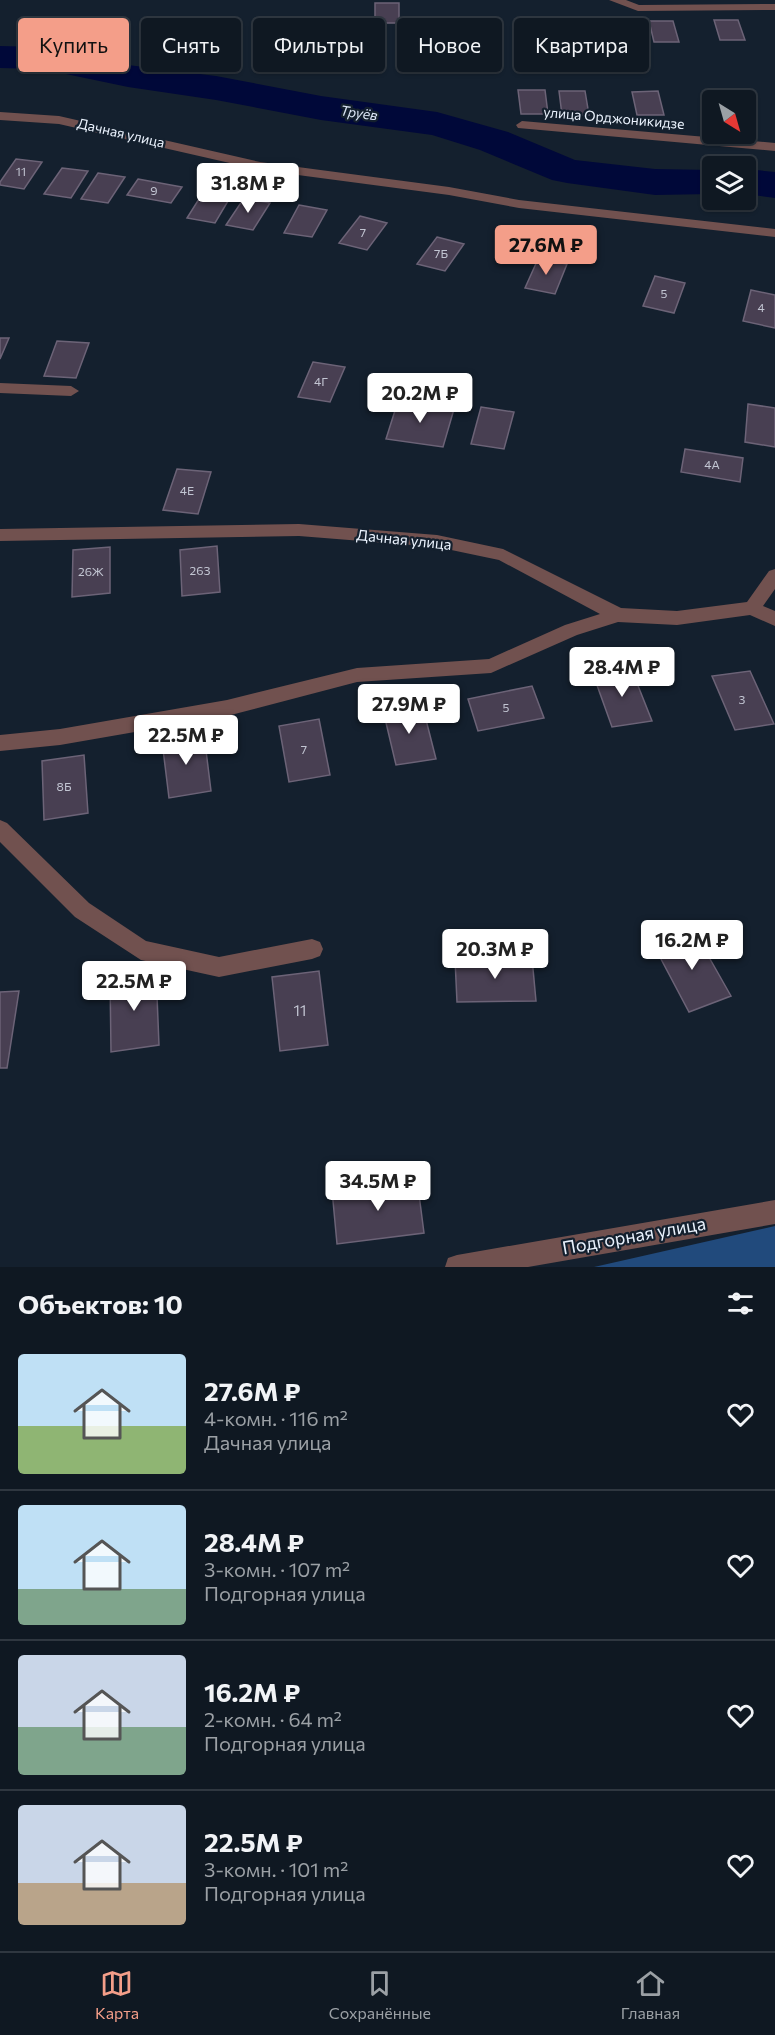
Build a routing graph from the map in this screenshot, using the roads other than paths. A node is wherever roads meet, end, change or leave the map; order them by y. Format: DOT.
graph roads {
  1 [pos="615,0"];
  2 [pos="775,7"];
  3 [pos="0,116"];
  4 [pos="522,125"];
  5 [pos="775,147"];
  6 [pos="775,233"];
  7 [pos="0,388"];
  8 [pos="71,391"];
  9 [pos="0,535"];
  10 [pos="775,576"];
  11 [pos="752,608"];
  12 [pos="618,615"];
  13 [pos="775,619"];
  14 [pos="0,743"];
  15 [pos="0,829"];
  16 [pos="312,950"];
  17 [pos="775,1212"];
  18 [pos="457,1267"];
  1 -- 2 [label="street"];
  3 -- 6 [label="street, Дачная улица"];
  4 -- 5 [label="street, улица Орджоникидзе"];
  7 -- 8 [label="street"];
  9 -- 12 [label="street, Дачная улица"];
  10 -- 11 [label="street"];
  11 -- 12 [label="street, Дачная улица"];
  11 -- 13 [label="street"];
  12 -- 14 [label="street"];
  15 -- 16 [label="street"];
  17 -- 18 [label="street, Подгорная улица"];
}
